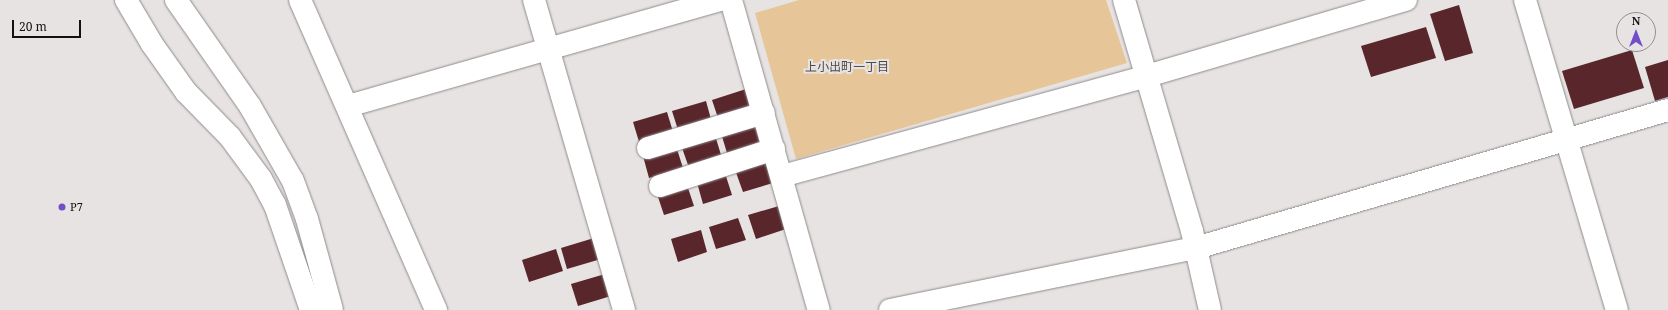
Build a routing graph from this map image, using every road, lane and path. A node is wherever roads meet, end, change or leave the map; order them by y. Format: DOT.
graph roads {
  1 [pos="126,0"];
  2 [pos="176,0"];
  3 [pos="300,0"];
  4 [pos="534,0"];
  5 [pos="721,0"];
  6 [pos="731,0"];
  7 [pos="1124,0"];
  8 [pos="1406,0"];
  9 [pos="1525,0"];
  10 [pos="548,48"];
  11 [pos="1147,76"];
  12 [pos="348,106"];
  13 [pos="1668,110"];
  14 [pos="764,113"];
  15 [pos="1565,141"];
  16 [pos="648,148"];
  17 [pos="774,149"];
  18 [pos="782,176"];
  19 [pos="660,186"];
  20 [pos="1196,248"];
  21 [pos="311,310"];
  22 [pos="332,310"];
  23 [pos="436,310"];
  24 [pos="624,310"];
  25 [pos="819,310"];
  26 [pos="891,310"];
  27 [pos="1210,310"];
  28 [pos="1617,310"];
  1 -- 21 [label="street"];
  2 -- 22 [label="street"];
  3 -- 12 [label="street"];
  4 -- 10 [label="street"];
  5 -- 10 [label="street"];
  6 -- 14 [label="street"];
  7 -- 11 [label="street"];
  8 -- 11 [label="street"];
  9 -- 15 [label="street"];
  10 -- 12 [label="street"];
  10 -- 24 [label="street"];
  11 -- 18 [label="street"];
  11 -- 20 [label="street"];
  12 -- 23 [label="street"];
  13 -- 15 [label="street"];
  14 -- 16 [label="street"];
  14 -- 17 [label="street"];
  15 -- 20 [label="street"];
  15 -- 28 [label="street"];
  17 -- 18 [label="street"];
  17 -- 19 [label="street"];
  18 -- 25 [label="street"];
  20 -- 26 [label="street"];
  20 -- 27 [label="street"];
}
